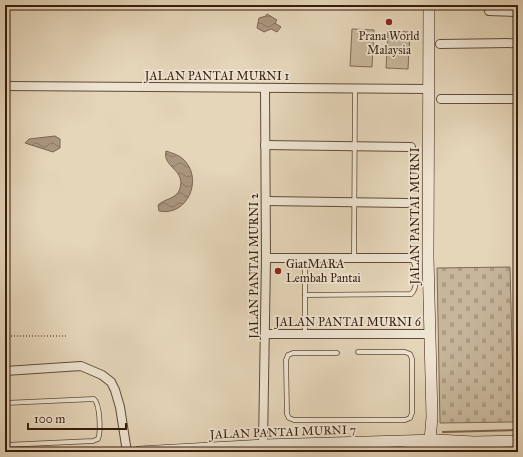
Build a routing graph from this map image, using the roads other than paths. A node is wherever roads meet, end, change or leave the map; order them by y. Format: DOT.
graph roads {
  1 [pos="429,5"];
  2 [pos="489,11"];
  3 [pos="518,12"];
  4 [pos="518,43"];
  5 [pos="440,44"];
  6 [pos="5,86"];
  7 [pos="265,88"];
  8 [pos="355,88"];
  9 [pos="428,89"];
  10 [pos="441,98"];
  11 [pos="518,99"];
  12 [pos="265,145"];
  13 [pos="354,146"];
  14 [pos="412,146"];
  15 [pos="266,201"];
  16 [pos="354,203"];
  17 [pos="407,203"];
  18 [pos="266,258"];
  19 [pos="305,258"];
  20 [pos="354,258"];
  21 [pos="410,258"];
  22 [pos="305,295"];
  23 [pos="266,334"];
  24 [pos="305,334"];
  25 [pos="430,334"];
  26 [pos="358,352"];
  27 [pos="337,353"];
  28 [pos="5,371"];
  29 [pos="5,403"];
  30 [pos="518,441"];
  31 [pos="474,442"];
  32 [pos="264,445"];
  33 [pos="5,446"];
  34 [pos="433,448"];
  35 [pos="460,450"];
  36 [pos="127,452"];
  37 [pos="139,452"];
  38 [pos="403,452"];
  1 -- 9 [label="street, JALAN PANTAI MURNI"];
  2 -- 3 [label="street"];
  4 -- 5 [label="street"];
  6 -- 7 [label="street, JALAN PANTAI MURNI 1"];
  7 -- 8 [label="street, JALAN PANTAI MURNI 1"];
  7 -- 12 [label="street, JALAN PANTAI MURNI 2"];
  8 -- 9 [label="street, JALAN PANTAI MURNI 1"];
  8 -- 13 [label="lane"];
  9 -- 25 [label="street, JALAN PANTAI MURNI"];
  10 -- 11 [label="street"];
  12 -- 13 [label="street"];
  12 -- 15 [label="street, JALAN PANTAI MURNI 2"];
  13 -- 14 [label="street"];
  13 -- 16 [label="lane"];
  15 -- 16 [label="street"];
  15 -- 18 [label="street, JALAN PANTAI MURNI 2"];
  16 -- 17 [label="street"];
  16 -- 20 [label="lane"];
  18 -- 19 [label="street"];
  18 -- 23 [label="street, JALAN PANTAI MURNI 2"];
  19 -- 20 [label="street"];
  19 -- 22 [label="lane"];
  20 -- 21 [label="street"];
  21 -- 22 [label="lane"];
  22 -- 24 [label="lane"];
  23 -- 24 [label="street, JALAN PANTAI MURNI 6"];
  23 -- 32 [label="street, JALAN PANTAI MURNI 2"];
  24 -- 25 [label="street, JALAN PANTAI MURNI 6"];
  25 -- 34 [label="street, JALAN PANTAI MURNI"];
  26 -- 27 [label="lane"];
  28 -- 36 [label="street"];
  29 -- 33 [label="lane"];
  30 -- 31 [label="street"];
  31 -- 34 [label="street"];
  31 -- 35 [label="street"];
  32 -- 34 [label="street, JALAN PANTAI MURNI 7"];
  32 -- 37 [label="street, JALAN PANTAI MURNI 7"];
  34 -- 35 [label="street"];
  34 -- 38 [label="street"];
}
